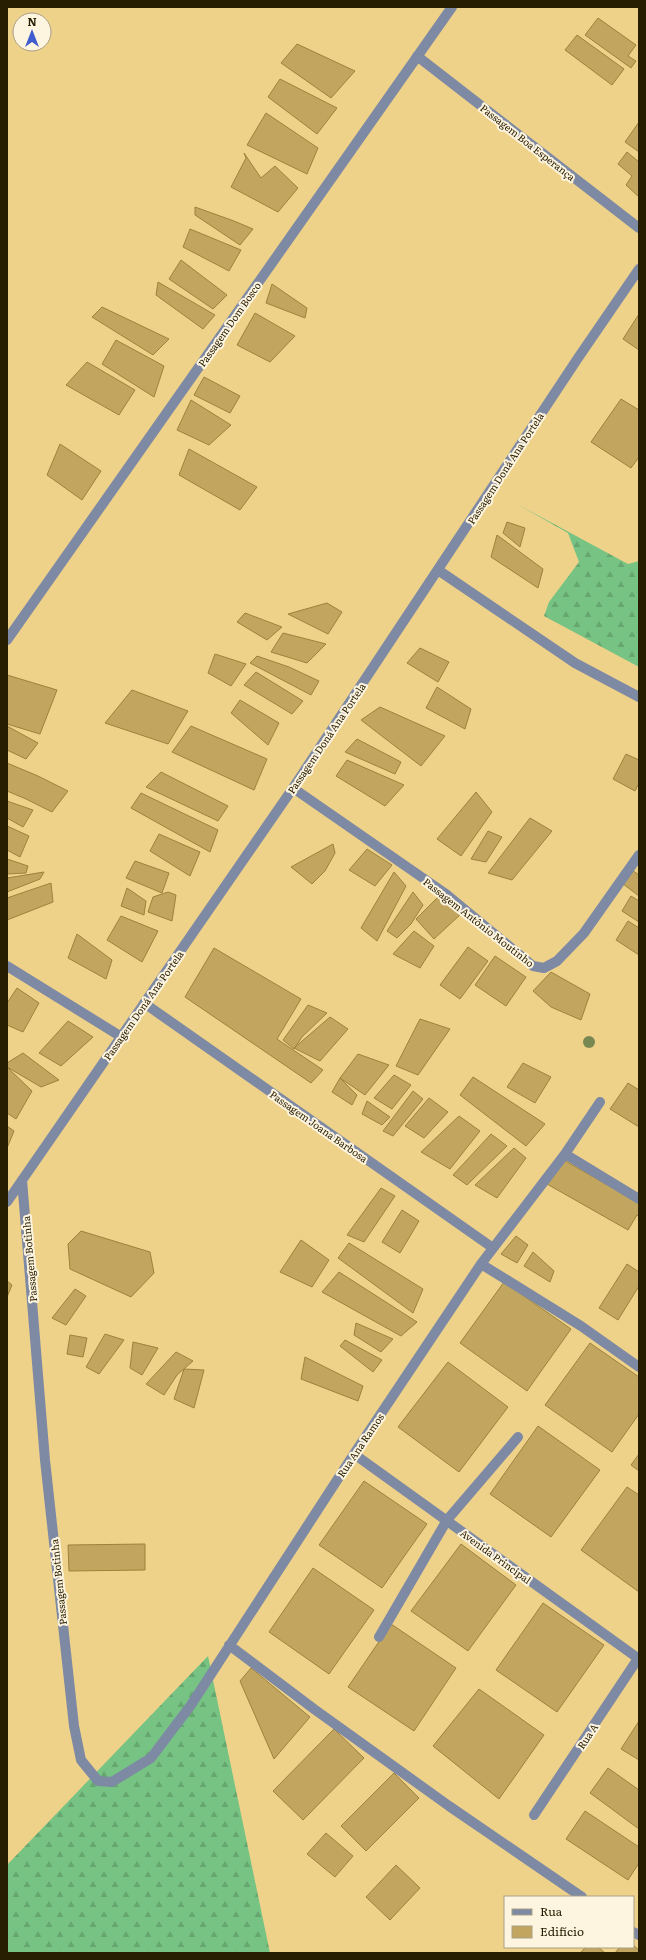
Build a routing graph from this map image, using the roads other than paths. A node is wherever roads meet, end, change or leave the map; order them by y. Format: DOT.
graph roads {
  1 [pos="452,7"];
  2 [pos="417,56"];
  3 [pos="639,228"];
  4 [pos="639,269"];
  5 [pos="438,570"];
  6 [pos="7,640"];
  7 [pos="639,697"];
  8 [pos="293,788"];
  9 [pos="639,855"];
  10 [pos="7,966"];
  11 [pos="144,1003"];
  12 [pos="120,1036"];
  13 [pos="600,1102"];
  14 [pos="565,1154"];
  15 [pos="22,1180"];
  16 [pos="639,1199"];
  17 [pos="7,1202"];
  18 [pos="493,1248"];
  19 [pos="481,1264"];
  20 [pos="639,1367"];
  21 [pos="518,1437"];
  22 [pos="354,1454"];
  23 [pos="447,1520"];
  24 [pos="379,1637"];
  25 [pos="230,1645"];
  26 [pos="639,1658"];
  27 [pos="534,1815"];
  28 [pos="581,1896"];
  1 -- 2 [label="street, Passagem Dom Bosco"];
  2 -- 3 [label="street, Passagem Boa Esperança"];
  2 -- 6 [label="street, Passagem Dom Bosco"];
  4 -- 5 [label="street, Passagem Doná Ana Portela"];
  5 -- 7 [label="street"];
  5 -- 8 [label="street, Passagem Doná Ana Portela"];
  8 -- 9 [label="street, Passagem Antônio Moutinho"];
  8 -- 11 [label="street, Passagem Doná Ana Portela"];
  10 -- 12 [label="street"];
  11 -- 12 [label="street, Passagem Doná Ana Portela"];
  11 -- 18 [label="street, Passagem Joana Barbosa"];
  12 -- 15 [label="street, Passagem Doná Ana Portela"];
  13 -- 14 [label="street, Rua Ana Ramos"];
  14 -- 16 [label="street"];
  14 -- 18 [label="street, Rua Ana Ramos"];
  15 -- 17 [label="street, Passagem Doná Ana Portela"];
  15 -- 25 [label="street, Passagem Botinha"];
  18 -- 19 [label="street, Rua Ana Ramos"];
  19 -- 20 [label="street"];
  19 -- 22 [label="street, Rua Ana Ramos"];
  21 -- 23 [label="street"];
  22 -- 23 [label="street, Avenida Principal"];
  22 -- 25 [label="street, Rua Ana Ramos"];
  23 -- 24 [label="street"];
  23 -- 26 [label="street, Avenida Principal"];
  25 -- 28 [label="street"];
  26 -- 27 [label="street, Rua A"];
}
